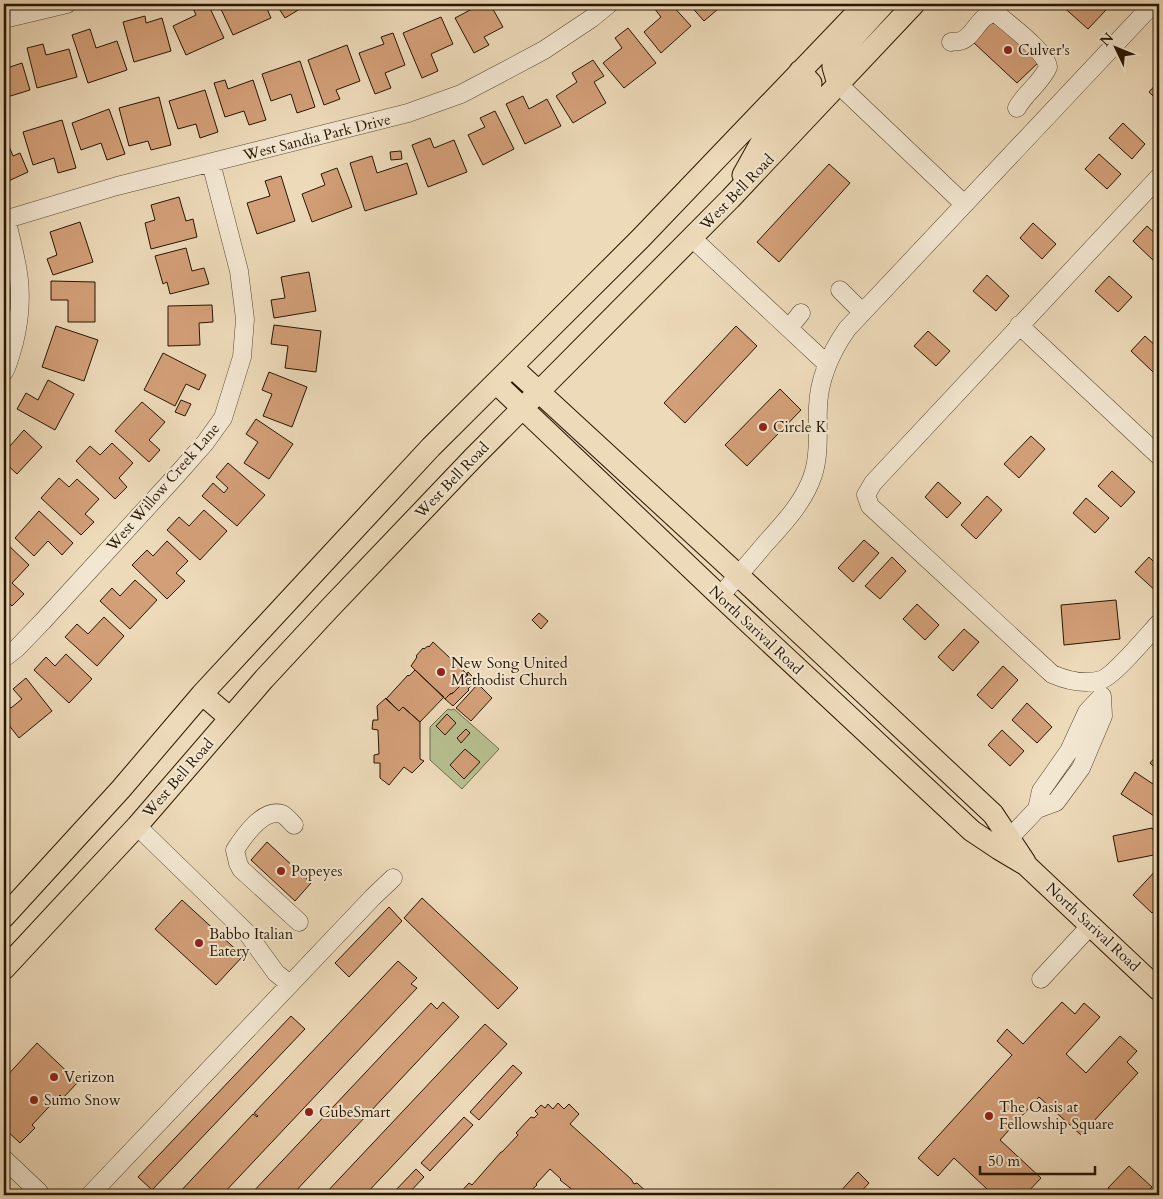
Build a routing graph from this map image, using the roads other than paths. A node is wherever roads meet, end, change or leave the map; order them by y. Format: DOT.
graph roads {
  1 [pos="67,4"];
  2 [pos="609,4"];
  3 [pos="865,4"];
  4 [pos="884,4"];
  5 [pos="914,4"];
  6 [pos="1153,4"];
  7 [pos="4,19"];
  8 [pos="951,42"];
  9 [pos="800,71"];
  10 [pos="838,84"];
  11 [pos="1017,108"];
  12 [pos="211,163"];
  13 [pos="1159,177"];
  14 [pos="730,199"];
  15 [pos="964,204"];
  16 [pos="5,220"];
  17 [pos="692,238"];
  18 [pos="840,290"];
  19 [pos="862,312"];
  20 [pos="801,313"];
  21 [pos="1019,325"];
  22 [pos="789,328"];
  23 [pos="827,364"];
  24 [pos="512,367"];
  25 [pos="4,372"];
  26 [pos="496,383"];
  27 [pos="538,392"];
  28 [pos="522,408"];
  29 [pos="1159,456"];
  30 [pos="738,575"];
  31 [pos="720,596"];
  32 [pos="1159,624"];
  33 [pos="4,658"];
  34 [pos="1102,688"];
  35 [pos="202,694"];
  36 [pos="230,718"];
  37 [pos="294,825"];
  38 [pos="137,826"];
  39 [pos="1004,844"];
  40 [pos="393,878"];
  41 [pos="4,916"];
  42 [pos="298,922"];
  43 [pos="1091,925"];
  44 [pos="4,968"];
  45 [pos="1041,979"];
  46 [pos="290,984"];
  47 [pos="1159,990"];
  48 [pos="4,1159"];
  49 [pos="39,1195"];
  50 [pos="90,1195"];
  1 -- 7 [label="street"];
  2 -- 12 [label="street, West Sandia Park Drive"];
  3 -- 9 [label="main road"];
  4 -- 10 [label="main road"];
  5 -- 10 [label="main road, West Bell Road"];
  6 -- 15 [label="street"];
  8 -- 11 [label="street"];
  9 -- 14 [label="main road"];
  9 -- 24 [label="main road"];
  10 -- 14 [label="main road, West Bell Road"];
  10 -- 15 [label="street"];
  12 -- 16 [label="street, West Sandia Park Drive"];
  12 -- 33 [label="street, West Willow Creek Lane"];
  13 -- 21 [label="street"];
  14 -- 17 [label="main road, West Bell Road"];
  15 -- 19 [label="street"];
  16 -- 25 [label="street"];
  17 -- 22 [label="street"];
  17 -- 27 [label="main road, West Bell Road"];
  18 -- 19 [label="street"];
  19 -- 23 [label="street"];
  20 -- 22 [label="street"];
  21 -- 29 [label="street"];
  21 -- 34 [label="street"];
  22 -- 23 [label="street"];
  23 -- 30 [label="street"];
  24 -- 26 [label="main road"];
  24 -- 27 [label="main road, North Sarival Road"];
  26 -- 28 [label="main road, North Sarival Road"];
  26 -- 35 [label="main road"];
  27 -- 28 [label="main road, West Bell Road"];
  27 -- 30 [label="main road, North Sarival Road"];
  28 -- 31 [label="main road, North Sarival Road"];
  28 -- 36 [label="main road, West Bell Road"];
  30 -- 31 [label="street"];
  30 -- 39 [label="main road, North Sarival Road"];
  31 -- 39 [label="main road, North Sarival Road"];
  32 -- 34 [label="street"];
  34 -- 39 [label="street"];
  35 -- 36 [label="main road"];
  35 -- 41 [label="main road"];
  36 -- 38 [label="main road, West Bell Road"];
  37 -- 42 [label="street"];
  38 -- 44 [label="main road, West Bell Road"];
  38 -- 46 [label="street"];
  39 -- 43 [label="main road, North Sarival Road"];
  40 -- 46 [label="street"];
  43 -- 45 [label="street"];
  43 -- 47 [label="main road, North Sarival Road"];
  46 -- 50 [label="street"];
  48 -- 49 [label="street"];
}
